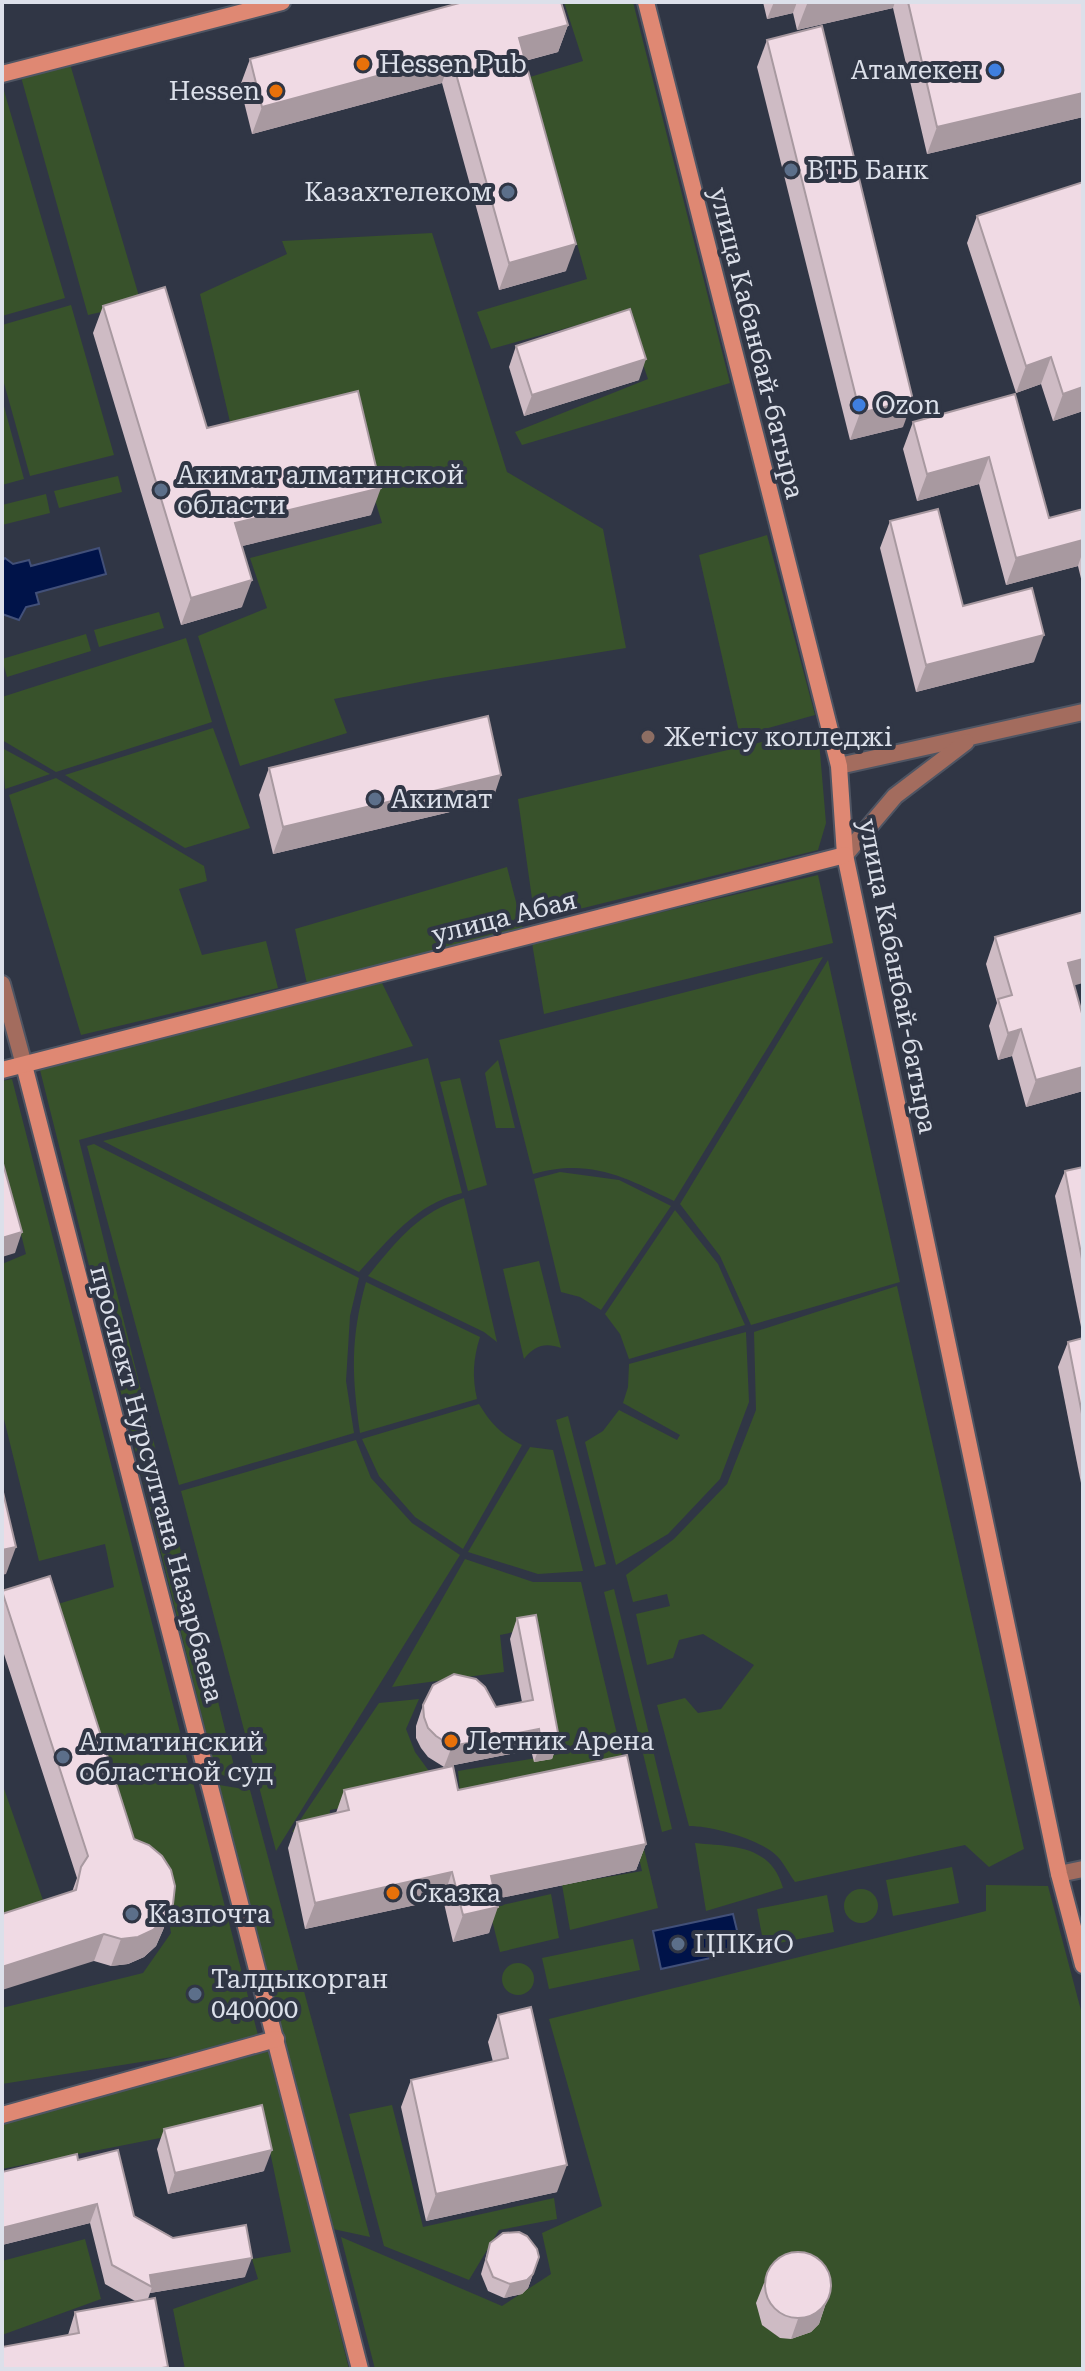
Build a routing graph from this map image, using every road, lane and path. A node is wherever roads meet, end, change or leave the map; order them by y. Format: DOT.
graph roads {
  1 [pos="282,2"];
  2 [pos="646,2"];
  3 [pos="2,74"];
  4 [pos="1083,712"];
  5 [pos="976,736"];
  6 [pos="839,766"];
  7 [pos="845,855"];
  8 [pos="2,984"];
  9 [pos="24,1065"];
  10 [pos="2,1070"];
  11 [pos="1083,1869"];
  12 [pos="1059,1874"];
  13 [pos="1083,1965"];
  14 [pos="276,2039"];
  15 [pos="2,2115"];
  16 [pos="360,2369"];
  1 -- 3 [label="main road"];
  2 -- 6 [label="main road, улица Кабанбай-батыра"];
  4 -- 5 [label="street"];
  5 -- 6 [label="street"];
  5 -- 7 [label="street"];
  6 -- 7 [label="main road, улица Кабанбай-батыра"];
  7 -- 9 [label="main road, улица Абая"];
  7 -- 12 [label="main road, улица Кабанбай-батыра"];
  8 -- 9 [label="street, проспект Нурсултана Назарбаева"];
  9 -- 10 [label="main road, улица Абая"];
  9 -- 14 [label="main road, проспект Нурсултана Назарбаева"];
  11 -- 12 [label="street"];
  12 -- 13 [label="main road, улица Кабанбай-батыра"];
  14 -- 15 [label="main road"];
  14 -- 16 [label="main road, проспект Нурсултана Назарбаева"];
}
